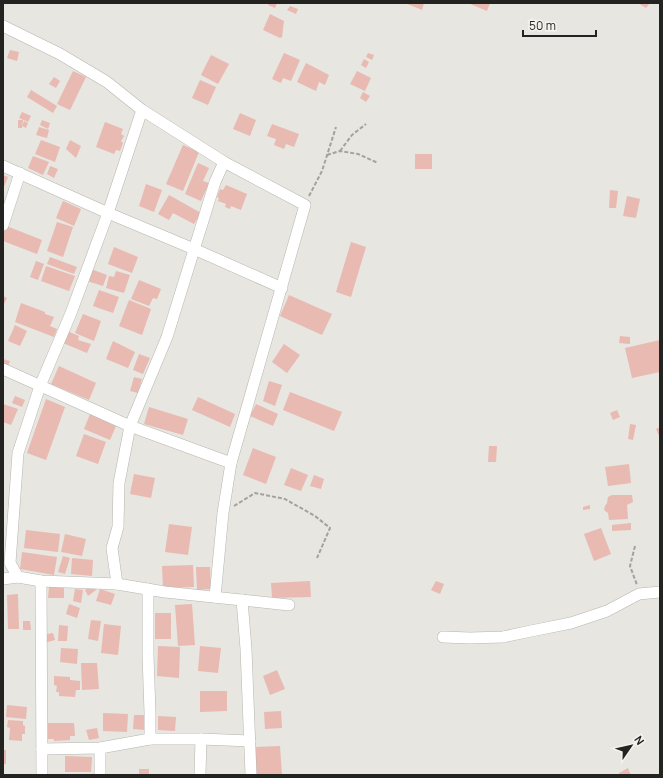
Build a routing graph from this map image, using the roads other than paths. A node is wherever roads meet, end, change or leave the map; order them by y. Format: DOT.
graph roads {
  1 [pos="3,26"];
  2 [pos="142,110"];
  3 [pos="224,162"];
  4 [pos="3,166"];
  5 [pos="20,173"];
  6 [pos="108,213"];
  7 [pos="3,224"];
  8 [pos="194,249"];
  9 [pos="282,288"];
  10 [pos="3,369"];
  11 [pos="40,386"];
  12 [pos="130,426"];
  13 [pos="231,463"];
  14 [pos="18,577"];
  15 [pos="3,579"];
  16 [pos="41,581"];
  17 [pos="117,584"];
  18 [pos="148,589"];
  19 [pos="660,592"];
  20 [pos="215,597"];
  21 [pos="242,600"];
  22 [pos="288,605"];
  23 [pos="443,636"];
  24 [pos="150,739"];
  25 [pos="201,739"];
  26 [pos="250,741"];
  27 [pos="100,748"];
  28 [pos="42,749"];
  29 [pos="42,775"];
  30 [pos="100,775"];
  31 [pos="200,775"];
  32 [pos="251,775"];
  1 -- 2 [label="street"];
  2 -- 3 [label="street"];
  2 -- 6 [label="street"];
  3 -- 8 [label="street"];
  3 -- 9 [label="street"];
  4 -- 5 [label="street"];
  5 -- 6 [label="street"];
  5 -- 7 [label="street"];
  6 -- 8 [label="street"];
  6 -- 11 [label="street"];
  8 -- 9 [label="street"];
  8 -- 12 [label="street"];
  9 -- 13 [label="street"];
  10 -- 11 [label="street"];
  11 -- 12 [label="street"];
  11 -- 14 [label="street"];
  12 -- 13 [label="street"];
  12 -- 17 [label="street"];
  13 -- 20 [label="street"];
  14 -- 15 [label="street"];
  14 -- 16 [label="street"];
  16 -- 17 [label="street"];
  16 -- 28 [label="street"];
  17 -- 18 [label="street"];
  18 -- 20 [label="street"];
  18 -- 24 [label="street"];
  19 -- 23 [label="street"];
  20 -- 21 [label="street"];
  21 -- 22 [label="street"];
  21 -- 26 [label="street"];
  24 -- 25 [label="street"];
  24 -- 27 [label="street"];
  25 -- 26 [label="street"];
  25 -- 31 [label="street"];
  26 -- 32 [label="street"];
  27 -- 28 [label="street"];
  27 -- 30 [label="street"];
  28 -- 29 [label="street"];
}
